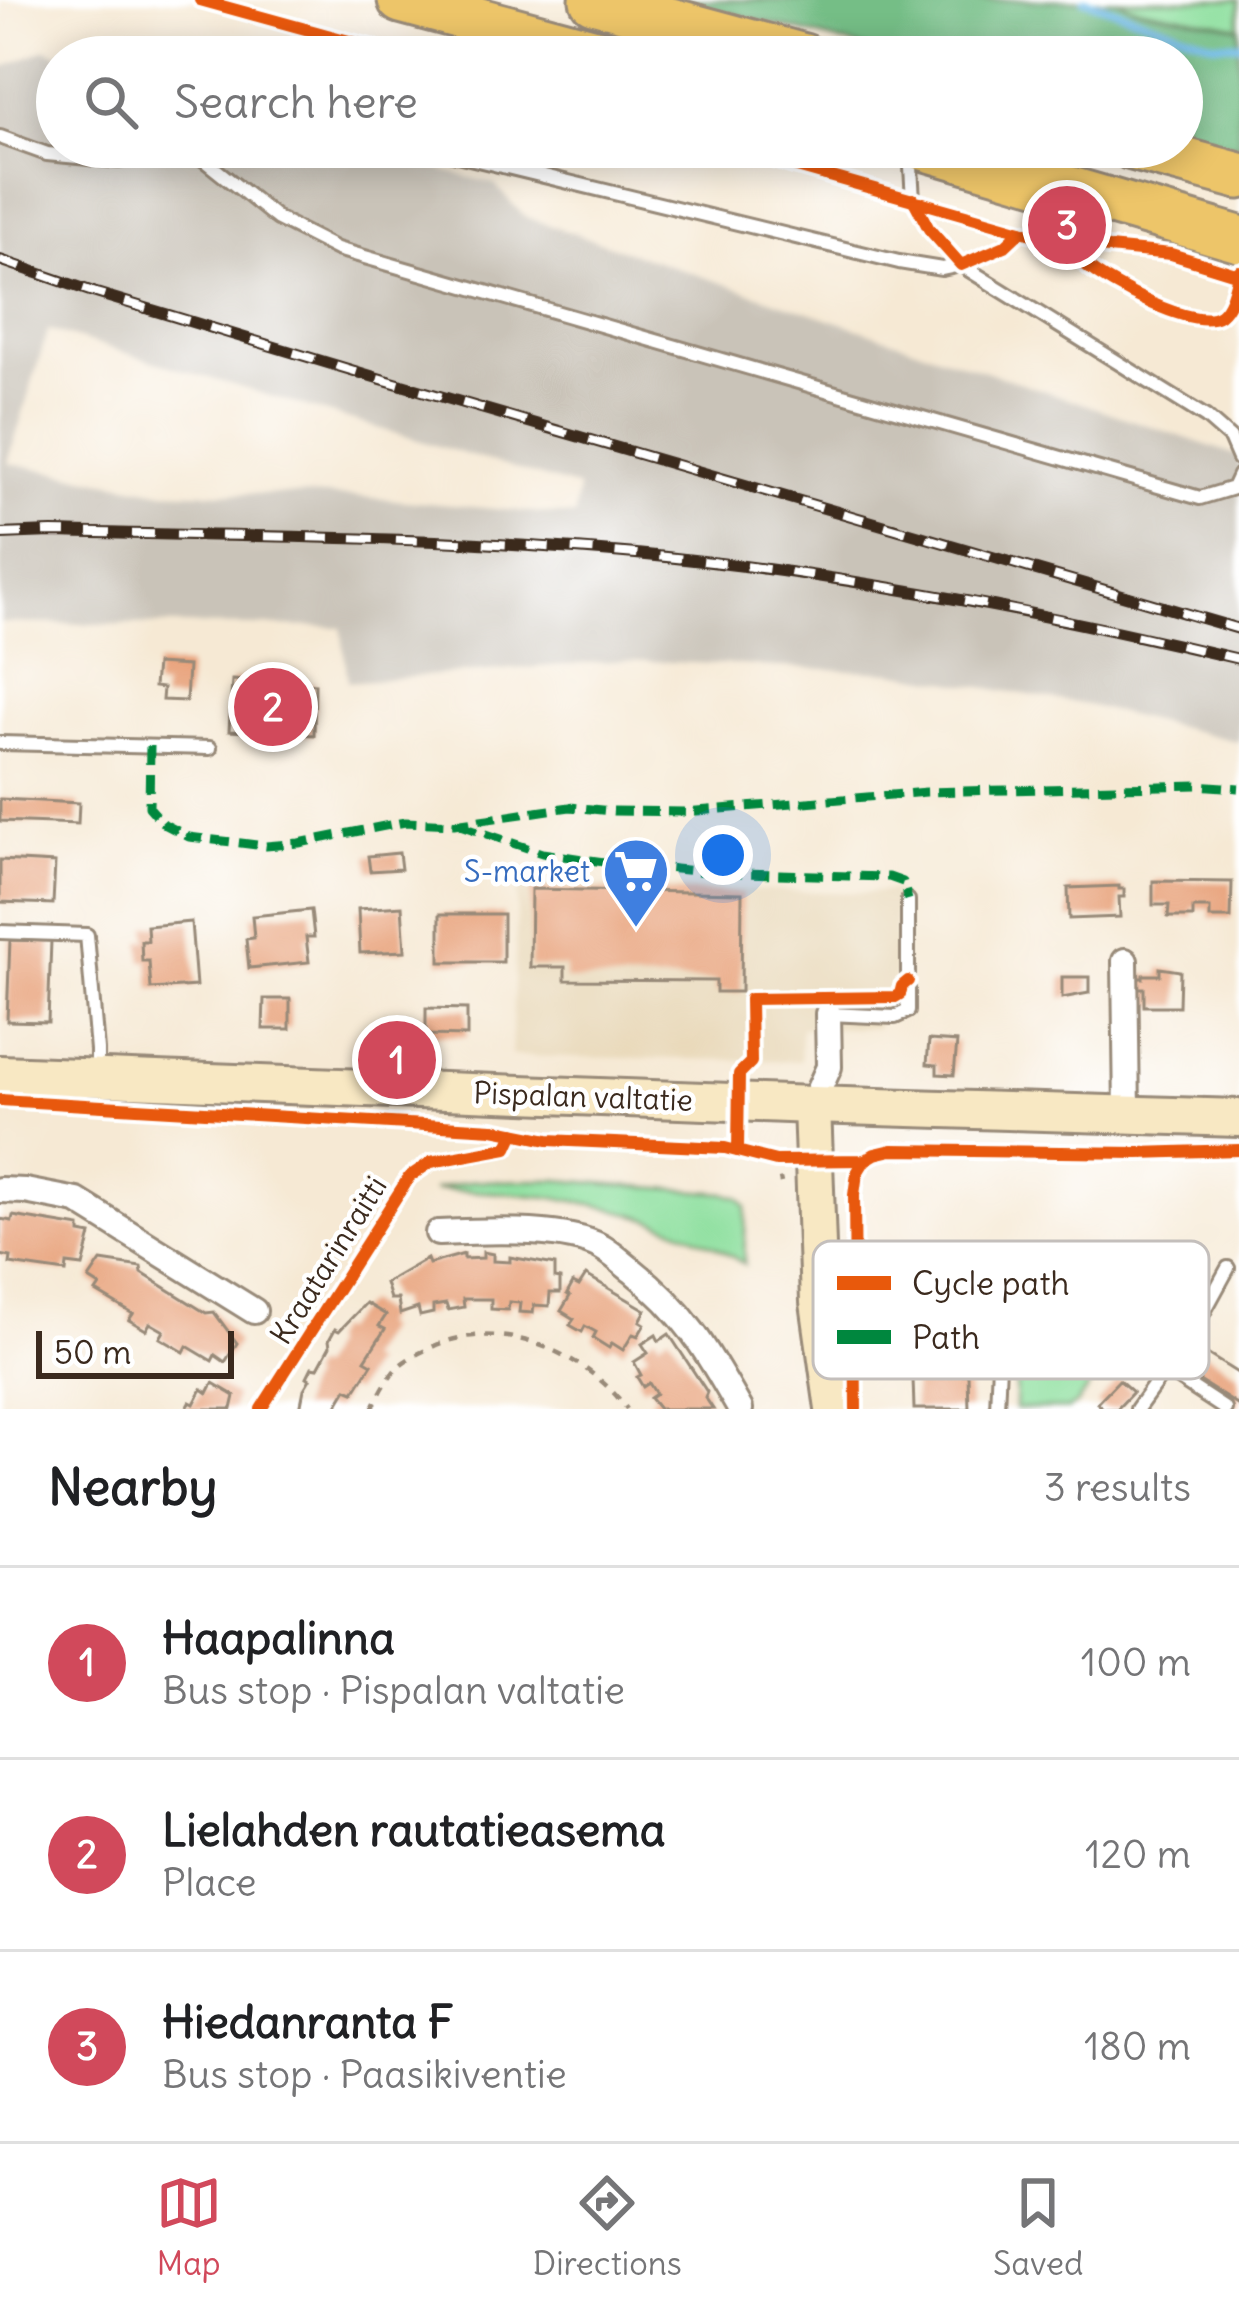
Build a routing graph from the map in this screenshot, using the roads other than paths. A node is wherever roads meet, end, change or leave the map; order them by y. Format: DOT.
graph roads {
  1 [pos="401,0"];
  2 [pos="593,0"];
  3 [pos="536,36"];
  4 [pos="726,36"];
  5 [pos="0,137"];
  6 [pos="36,150"];
  7 [pos="1203,166"];
  8 [pos="215,168"];
  9 [pos="511,168"];
  10 [pos="911,168"];
  11 [pos="995,168"];
  12 [pos="1239,176"];
  13 [pos="1239,239"];
  14 [pos="961,265"];
  15 [pos="1239,458"];
  16 [pos="1239,475"];
  17 [pos="0,743"];
  18 [pos="210,748"];
  19 [pos="908,900"];
  20 [pos="0,932"];
  21 [pos="1125,961"];
  22 [pos="828,1014"];
  23 [pos="0,1074"];
  24 [pos="97,1077"];
  25 [pos="812,1105"];
  26 [pos="1127,1114"];
  27 [pos="1239,1118"];
  28 [pos="0,1190"];
  29 [pos="437,1233"];
  30 [pos="816,1241"];
  31 [pos="1228,1268"];
  32 [pos="1209,1303"];
  33 [pos="254,1311"];
  34 [pos="830,1379"];
  35 [pos="998,1379"];
  36 [pos="1160,1379"];
  37 [pos="1178,1379"];
  38 [pos="740,1409"];
  39 [pos="834,1409"];
  40 [pos="997,1409"];
  41 [pos="1137,1409"];
  42 [pos="1225,1409"];
  1 -- 3 [label="highway"];
  2 -- 4 [label="highway"];
  5 -- 6 [label="lane"];
  7 -- 12 [label="highway"];
  8 -- 16 [label="lane"];
  9 -- 14 [label="lane"];
  10 -- 14 [label="lane"];
  11 -- 13 [label="highway"];
  14 -- 15 [label="lane"];
  17 -- 18 [label="lane"];
  19 -- 22 [label="lane"];
  20 -- 24 [label="lane"];
  21 -- 26 [label="street"];
  22 -- 25 [label="street"];
  23 -- 24 [label="main road, Pispalan valtatie"];
  24 -- 25 [label="main road, Pispalan valtatie"];
  25 -- 26 [label="main road, Pispalan valtatie"];
  25 -- 30 [label="main road"];
  26 -- 27 [label="main road, Pispalan valtatie"];
  28 -- 33 [label="street"];
  29 -- 38 [label="street"];
  31 -- 32 [label="lane"];
  34 -- 39 [label="main road"];
  35 -- 40 [label="lane"];
  36 -- 41 [label="lane"];
  37 -- 42 [label="lane"];
}
